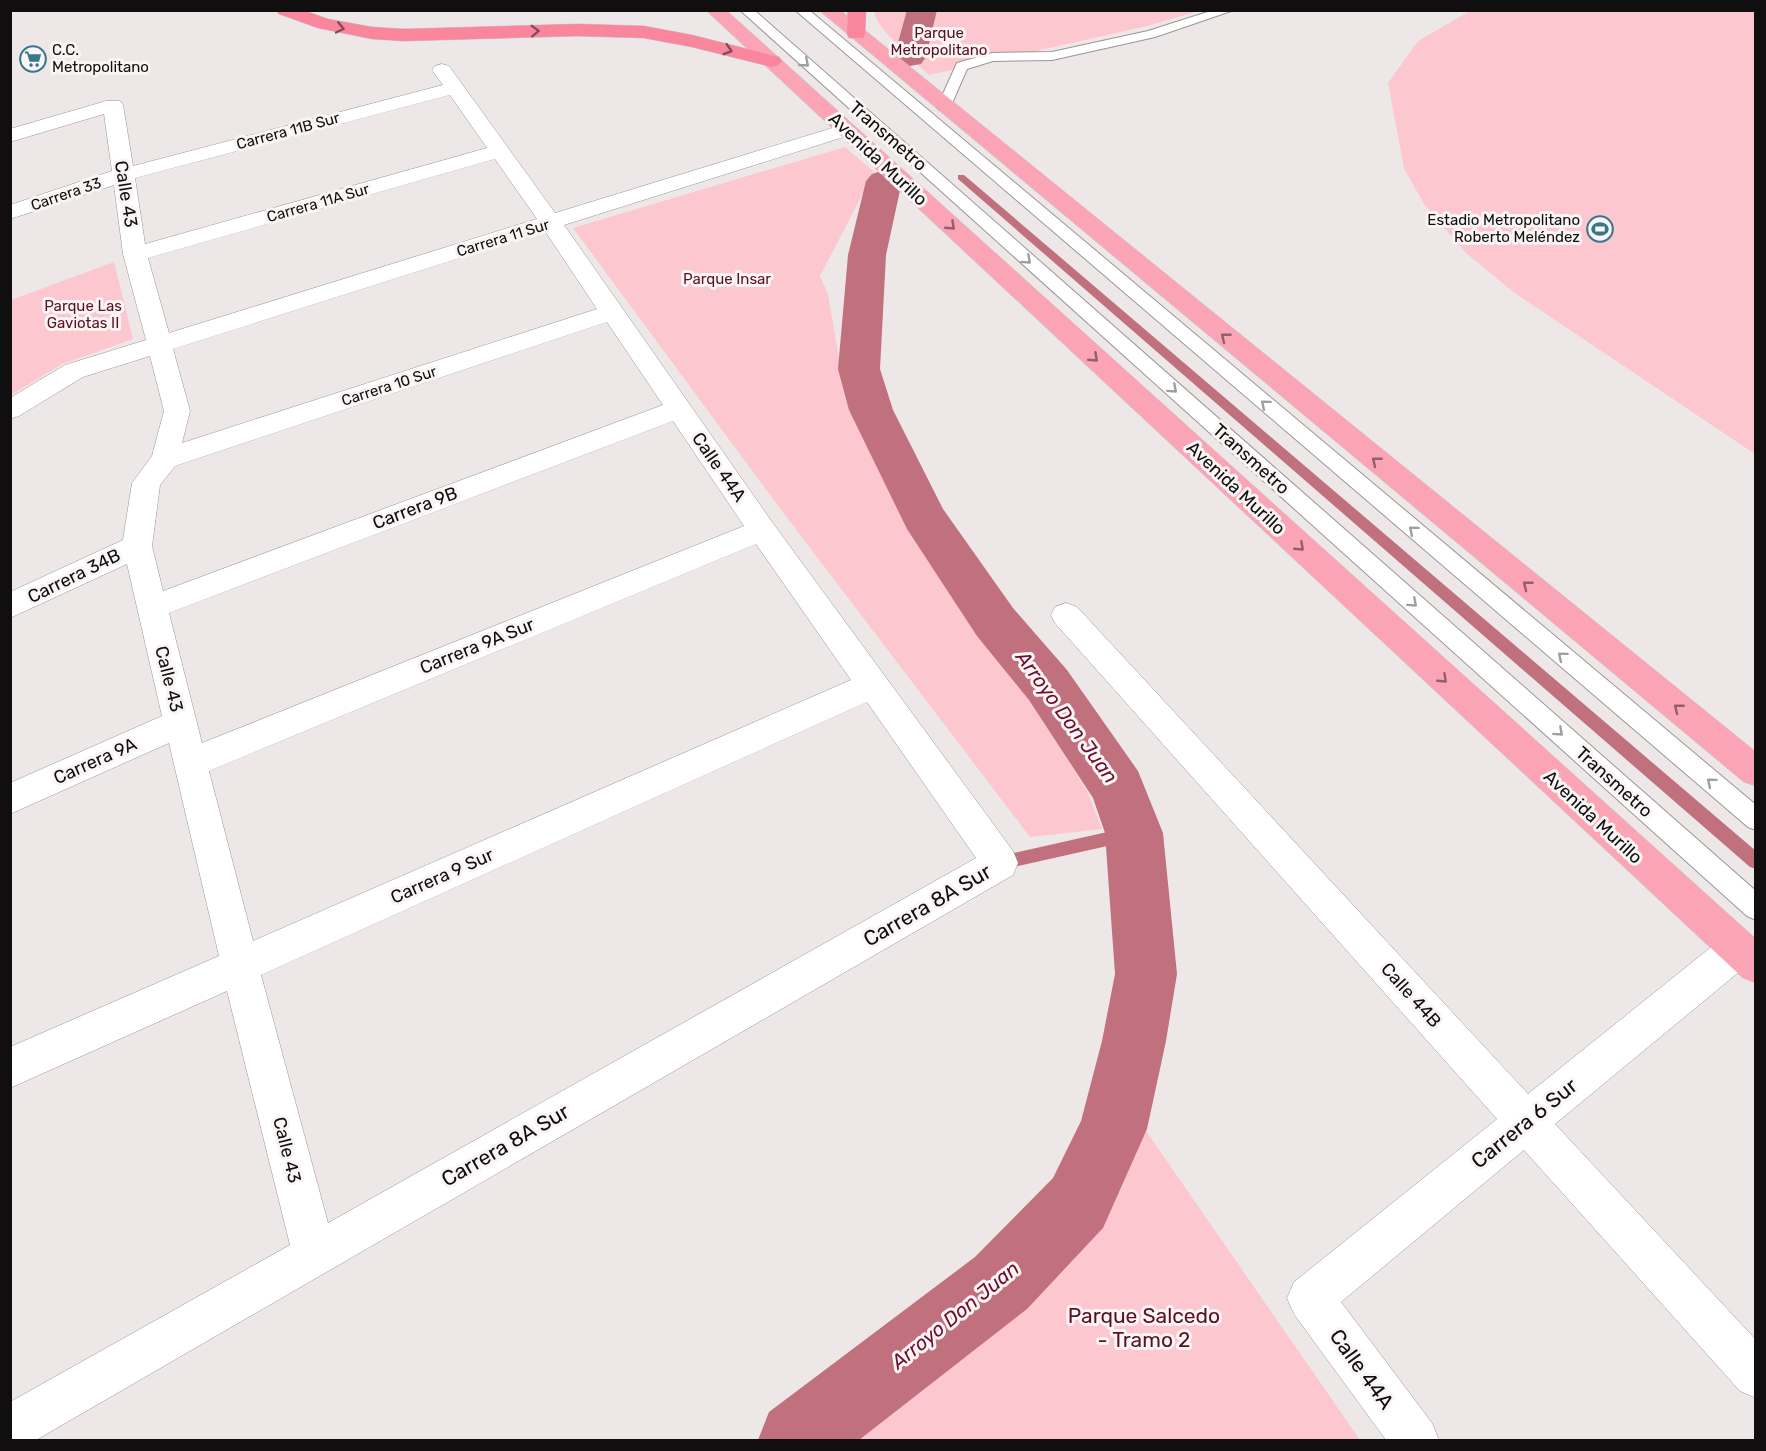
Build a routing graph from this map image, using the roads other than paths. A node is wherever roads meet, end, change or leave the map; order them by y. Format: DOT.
graph roads {
  1 [pos="285,10"];
  2 [pos="716,10"];
  3 [pos="746,10"];
  4 [pos="801,10"];
  5 [pos="828,10"];
  6 [pos="1228,10"];
  7 [pos="856,22"];
  8 [pos="772,61"];
  9 [pos="448,79"];
  10 [pos="944,107"];
  11 [pos="846,130"];
  12 [pos="10,136"];
  13 [pos="500,151"];
  14 [pos="122,175"];
  15 [pos="10,212"];
  16 [pos="551,223"];
  17 [pos="135,254"];
  18 [pos="612,312"];
  19 [pos="159,343"];
  20 [pos="679,409"];
  21 [pos="10,410"];
  22 [pos="165,459"];
  23 [pos="762,530"];
  24 [pos="137,546"];
  25 [pos="10,606"];
  26 [pos="152,607"];
  27 [pos="1066,615"];
  28 [pos="874,684"];
  29 [pos="180,723"];
  30 [pos="191,763"];
  31 [pos="1755,772"];
  32 [pos="10,799"];
  33 [pos="1755,820"];
  34 [pos="1000,863"];
  35 [pos="1755,908"];
  36 [pos="1747,957"];
  37 [pos="240,966"];
  38 [pos="10,1068"];
  39 [pos="1526,1121"];
  40 [pos="314,1254"];
  41 [pos="1310,1298"];
  42 [pos="1755,1374"];
  43 [pos="10,1429"];
  44 [pos="1415,1440"];
  1 -- 8 [label="highway, one-way"];
  2 -- 8 [label="main road, Avenida Murillo"];
  3 -- 35 [label="lane, Transmetro, one-way"];
  33 -- 4 [label="lane, one-way"];
  5 -- 7 [label="main road"];
  6 -- 10 [label="lane"];
  7 -- 10 [label="main road"];
  8 -- 11 [label="main road, Avenida Murillo"];
  9 -- 13 [label="street, Calle 44A"];
  9 -- 14 [label="street, Carrera 11B Sur"];
  31 -- 10 [label="main road, one-way"];
  11 -- 16 [label="street, Carrera 11 Sur"];
  11 -- 36 [label="main road, Avenida Murillo, one-way"];
  12 -- 14 [label="street, Calle 43"];
  13 -- 16 [label="street, Calle 44A"];
  13 -- 17 [label="street, Carrera 11A Sur"];
  14 -- 15 [label="street, Carrera 33"];
  14 -- 17 [label="street, Calle 43"];
  16 -- 18 [label="street, Calle 44A"];
  16 -- 19 [label="street, Carrera 11 Sur"];
  17 -- 19 [label="street, Calle 43"];
  18 -- 20 [label="street, Calle 44A"];
  18 -- 22 [label="street, Carrera 10 Sur"];
  19 -- 21 [label="street, Carrera 11 Sur"];
  19 -- 22 [label="street, Calle 43"];
  20 -- 23 [label="street, Calle 44A"];
  20 -- 26 [label="street, Carrera 9B"];
  22 -- 24 [label="street, Calle 43"];
  23 -- 28 [label="street, Calle 44A"];
  23 -- 30 [label="street, Carrera 9A Sur"];
  24 -- 25 [label="street, Carrera 34B"];
  24 -- 26 [label="street, Calle 43"];
  26 -- 29 [label="street, Calle 43"];
  27 -- 39 [label="street, Calle 44B"];
  28 -- 34 [label="street, Calle 44A"];
  28 -- 37 [label="street, Carrera 9 Sur"];
  29 -- 30 [label="street, Calle 43"];
  29 -- 32 [label="street, Carrera 9A"];
  30 -- 37 [label="street, Calle 43"];
  34 -- 40 [label="street, Carrera 8A Sur"];
  36 -- 39 [label="street, Carrera 6 Sur"];
  37 -- 38 [label="street, Carrera 9 Sur"];
  37 -- 40 [label="street, Calle 43"];
  39 -- 41 [label="street, Carrera 6 Sur"];
  39 -- 42 [label="street, Calle 44B"];
  40 -- 43 [label="street, Carrera 8A Sur"];
  41 -- 44 [label="street, Calle 44A"];
}
